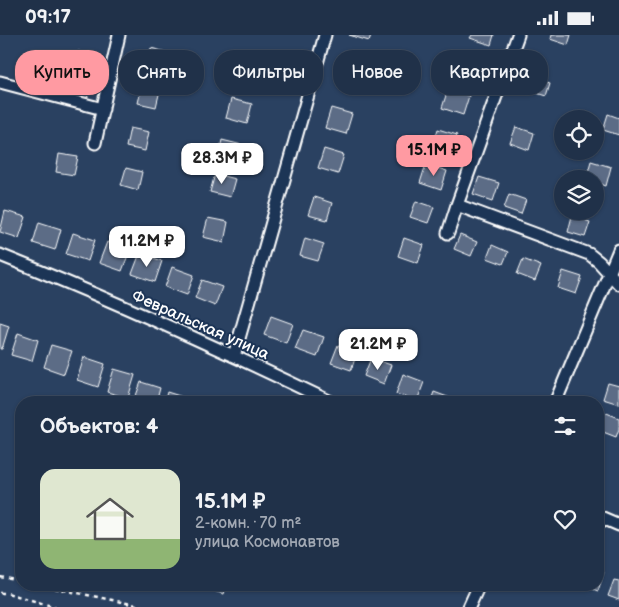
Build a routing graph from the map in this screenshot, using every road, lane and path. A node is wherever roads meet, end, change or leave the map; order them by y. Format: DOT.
graph roads {
  1 [pos="119,35"];
  2 [pos="325,35"];
  3 [pos="518,35"];
  4 [pos="0,82"];
  5 [pos="103,109"];
  6 [pos="95,143"];
  7 [pos="457,205"];
  8 [pos="448,233"];
  9 [pos="619,250"];
  10 [pos="0,255"];
  11 [pos="609,274"];
  12 [pos="619,284"];
  13 [pos="234,356"];
  14 [pos="318,396"];
  15 [pos="558,396"];
  16 [pos="604,519"];
  17 [pos="619,525"];
  18 [pos="0,577"];
  19 [pos="15,580"];
  20 [pos="68,591"];
  21 [pos="476,591"];
  22 [pos="0,593"];
  23 [pos="55,607"];
  24 [pos="146,607"];
  25 [pos="469,607"];
  1 -- 5 [label="street"];
  2 -- 13 [label="street"];
  3 -- 7 [label="street"];
  4 -- 5 [label="street"];
  5 -- 6 [label="street"];
  7 -- 8 [label="street"];
  7 -- 11 [label="street"];
  9 -- 11 [label="street"];
  10 -- 13 [label="street, Февральская улица"];
  11 -- 12 [label="street"];
  11 -- 15 [label="street"];
  13 -- 14 [label="street, Февральская улица"];
  16 -- 17 [label="street"];
  18 -- 19 [label="path"];
  20 -- 24 [label="path"];
  21 -- 25 [label="street"];
  22 -- 23 [label="path"];
}
